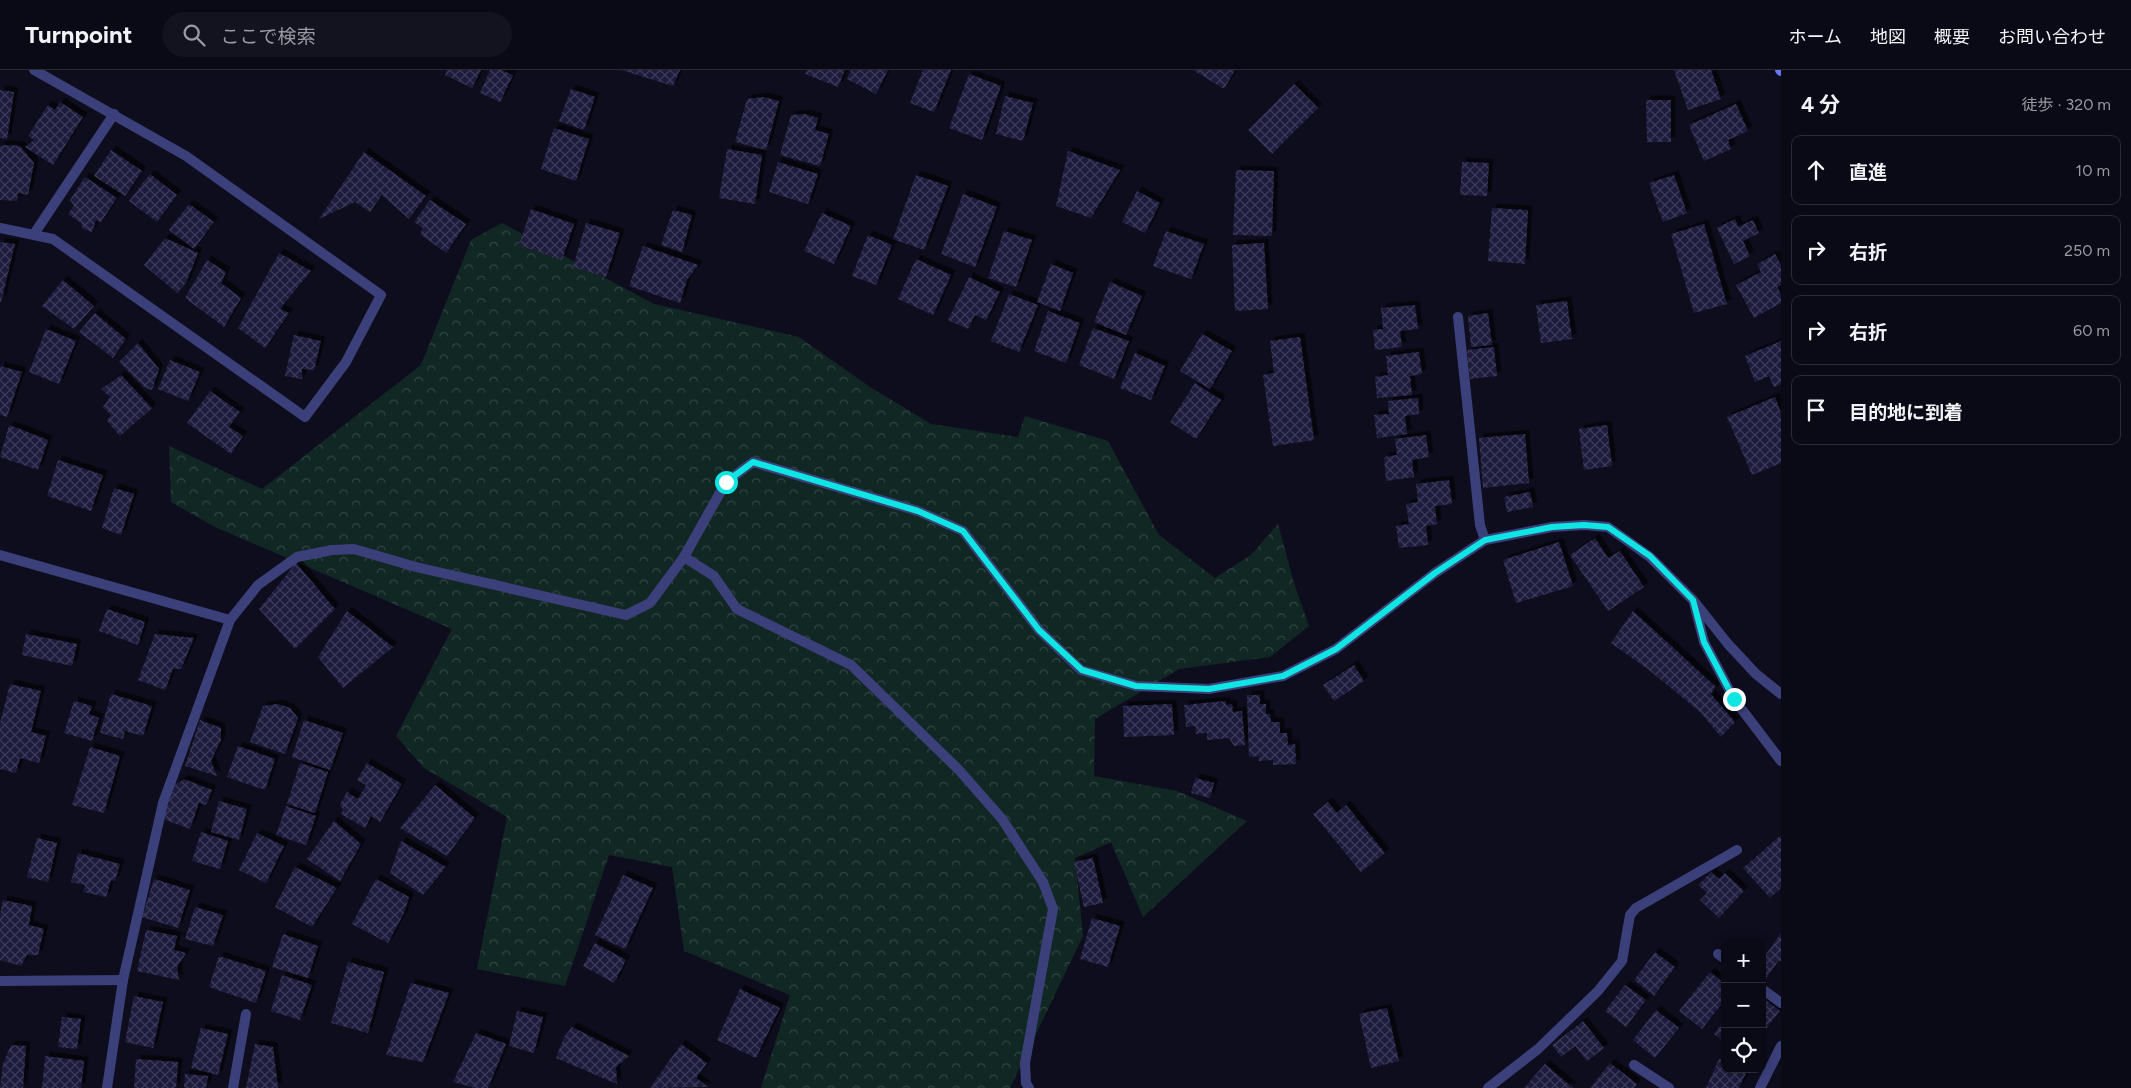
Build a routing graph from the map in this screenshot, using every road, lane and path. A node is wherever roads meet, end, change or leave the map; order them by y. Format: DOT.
graph roads {
  1 [pos="34,70"];
  2 [pos="114,114"];
  3 [pos="0,228"];
  4 [pos="34,234"];
  5 [pos="1458,317"];
  6 [pos="1485,540"];
  7 [pos="0,555"];
  8 [pos="684,557"];
  9 [pos="1693,600"];
  10 [pos="230,620"];
  11 [pos="1781,694"];
  12 [pos="1781,761"];
  13 [pos="1736,850"];
  14 [pos="123,980"];
  15 [pos="0,981"];
  16 [pos="1766,992"];
  17 [pos="1781,1003"];
  18 [pos="246,1014"];
  19 [pos="1781,1046"];
  20 [pos="1634,1065"];
  21 [pos="107,1088"];
  22 [pos="234,1088"];
  23 [pos="1028,1088"];
  24 [pos="1488,1088"];
  25 [pos="1669,1088"];
  26 [pos="1760,1088"];
  1 -- 2 [label="street"];
  2 -- 4 [label="street"];
  2 -- 4 [label="street"];
  3 -- 4 [label="street"];
  5 -- 6 [label="street"];
  6 -- 8 [label="street"];
  6 -- 9 [label="street"];
  7 -- 10 [label="street"];
  8 -- 10 [label="street"];
  8 -- 23 [label="street"];
  9 -- 11 [label="street"];
  9 -- 12 [label="street"];
  10 -- 14 [label="street"];
  13 -- 24 [label="street"];
  14 -- 15 [label="street"];
  14 -- 21 [label="street"];
  16 -- 17 [label="street"];
  18 -- 22 [label="street"];
  19 -- 26 [label="street"];
  20 -- 25 [label="street"];
}
